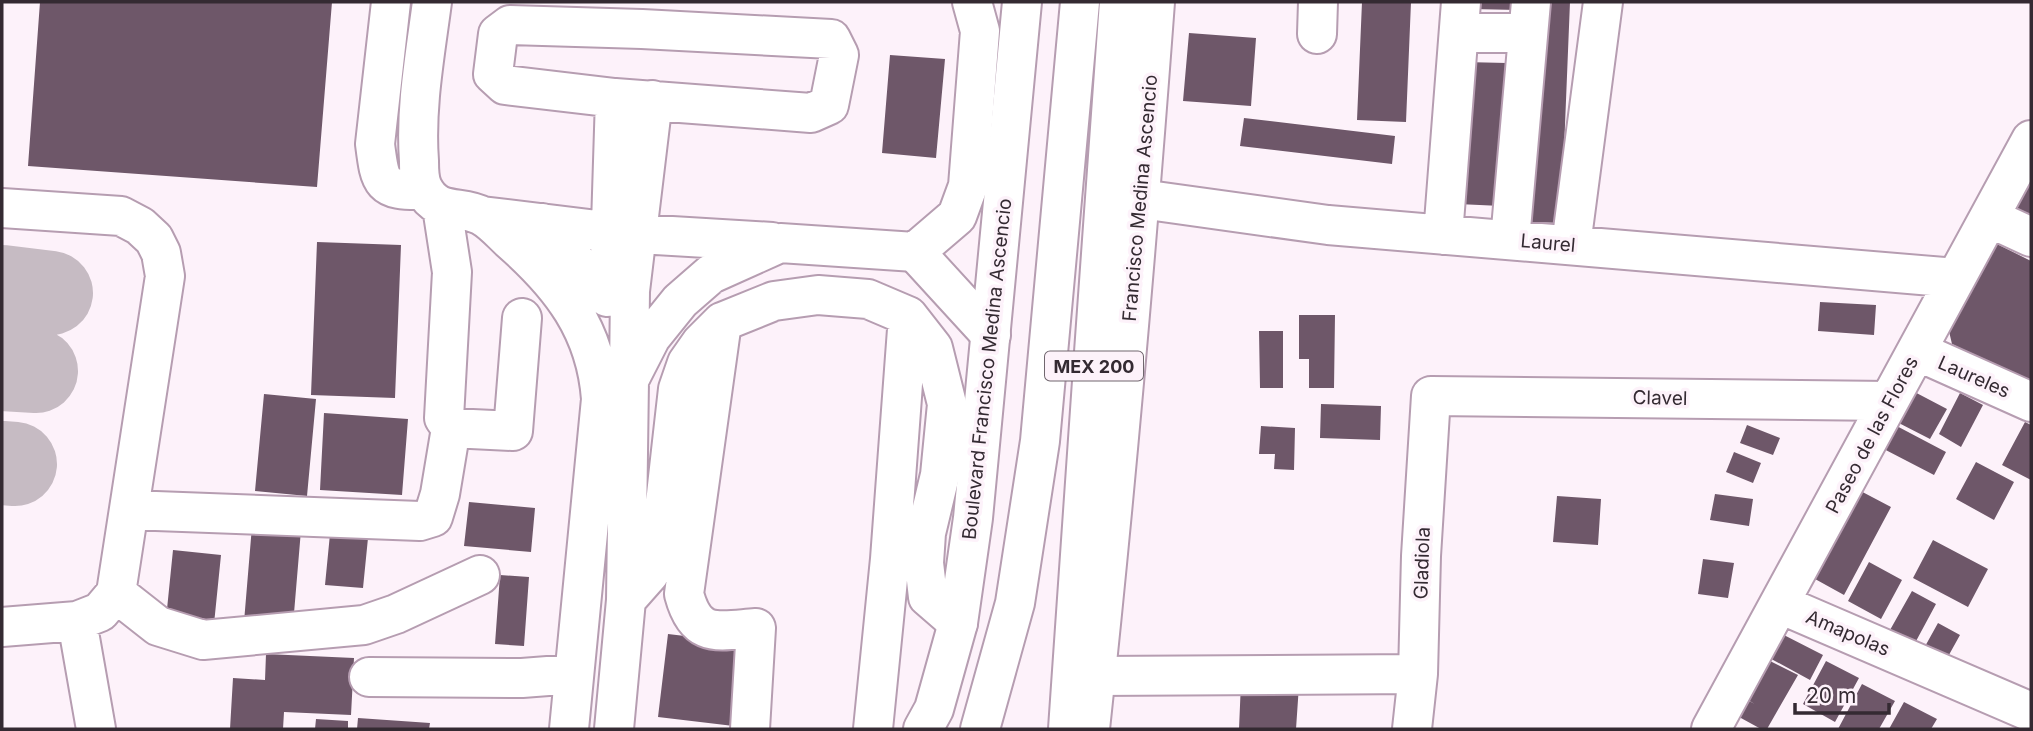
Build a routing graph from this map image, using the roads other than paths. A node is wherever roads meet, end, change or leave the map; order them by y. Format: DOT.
graph roads {
  1 [pos="391,2"];
  2 [pos="432,2"];
  3 [pos="972,2"];
  4 [pos="1022,2"];
  5 [pos="1080,2"];
  6 [pos="1119,2"];
  7 [pos="1155,2"];
  8 [pos="1603,2"];
  9 [pos="1460,17"];
  10 [pos="1529,18"];
  11 [pos="615,98"];
  12 [pos="653,100"];
  13 [pos="2031,140"];
  14 [pos="433,199"];
  15 [pos="1140,199"];
  16 [pos="2,208"];
  17 [pos="482,216"];
  18 [pos="1990,218"];
  19 [pos="542,223"];
  20 [pos="625,233"];
  21 [pos="1443,235"];
  22 [pos="2031,237"];
  23 [pos="1510,240"];
  24 [pos="780,243"];
  25 [pos="1571,245"];
  26 [pos="915,252"];
  27 [pos="1956,278"];
  28 [pos="607,297"];
  29 [pos="908,316"];
  30 [pos="522,318"];
  31 [pos="722,323"];
  32 [pos="991,335"];
  33 [pos="1917,351"];
  34 [pos="614,379"];
  35 [pos="1431,396"];
  36 [pos="1889,401"];
  37 [pos="2031,402"];
  38 [pos="451,428"];
  39 [pos="129,510"];
  40 [pos="480,575"];
  41 [pos="116,593"];
  42 [pos="626,600"];
  43 [pos="1780,604"];
  44 [pos="77,621"];
  45 [pos="958,623"];
  46 [pos="2,627"];
  47 [pos="574,674"];
  48 [pos="1418,674"];
  49 [pos="1096,676"];
  50 [pos="369,677"];
  51 [pos="2031,712"];
  52 [pos="96,729"];
  53 [pos="569,729"];
  54 [pos="614,729"];
  55 [pos="750,729"];
  56 [pos="873,729"];
  57 [pos="923,729"];
  58 [pos="979,729"];
  59 [pos="1068,729"];
  60 [pos="1090,729"];
  61 [pos="1412,729"];
  62 [pos="1712,729"];
  1 -- 14 [label="main road"];
  2 -- 14 [label="main road"];
  3 -- 26 [label="main road"];
  4 -- 32 [label="main road, Boulevard Francisco Medina Ascencio"];
  5 -- 58 [label="main road, MEX 200"];
  6 -- 59 [label="main road, Francisco Medina Ascencio / MEX 200"];
  7 -- 15 [label="main road, Francisco Medina Ascencio"];
  8 -- 25 [label="main road"];
  9 -- 10 [label="main road"];
  9 -- 21 [label="main road"];
  10 -- 23 [label="main road"];
  11 -- 12 [label="main road"];
  11 -- 12 [label="main road"];
  11 -- 20 [label="main road"];
  12 -- 20 [label="main road"];
  13 -- 18 [label="main road, Paseo de las Flores"];
  14 -- 17 [label="main road"];
  14 -- 38 [label="main road"];
  15 -- 21 [label="main road, Laurel"];
  15 -- 49 [label="main road, Francisco Medina Ascencio"];
  16 -- 39 [label="main road"];
  17 -- 19 [label="main road"];
  17 -- 34 [label="main road"];
  18 -- 22 [label="main road"];
  18 -- 27 [label="main road, Paseo de las Flores"];
  19 -- 20 [label="main road"];
  19 -- 28 [label="main road"];
  20 -- 24 [label="main road"];
  20 -- 28 [label="main road"];
  20 -- 34 [label="main road"];
  21 -- 23 [label="main road, Laurel"];
  23 -- 25 [label="main road, Laurel"];
  24 -- 26 [label="main road"];
  24 -- 34 [label="main road"];
  25 -- 27 [label="main road, Laurel"];
  26 -- 32 [label="main road"];
  27 -- 33 [label="main road, Paseo de las Flores"];
  28 -- 34 [label="main road"];
  29 -- 31 [label="main road"];
  29 -- 45 [label="main road"];
  29 -- 56 [label="main road"];
  30 -- 38 [label="main road"];
  31 -- 42 [label="main road"];
  31 -- 55 [label="main road"];
  32 -- 45 [label="main road, Boulevard Francisco Medina Ascencio"];
  33 -- 36 [label="main road, Paseo de las Flores"];
  33 -- 37 [label="main road, Laureles"];
  34 -- 42 [label="main road"];
  34 -- 47 [label="main road"];
  35 -- 36 [label="main road, Clavel"];
  35 -- 48 [label="main road, Gladiola"];
  36 -- 43 [label="main road, Paseo de las Flores"];
  38 -- 39 [label="main road"];
  39 -- 41 [label="main road"];
  40 -- 41 [label="main road"];
  41 -- 44 [label="main road"];
  42 -- 54 [label="main road"];
  43 -- 51 [label="main road, Amapolas"];
  43 -- 62 [label="main road, Paseo de las Flores"];
  44 -- 46 [label="main road"];
  44 -- 52 [label="main road"];
  45 -- 57 [label="main road, Boulevard Francisco Medina Ascencio"];
  47 -- 50 [label="main road"];
  47 -- 53 [label="main road"];
  48 -- 49 [label="main road"];
  48 -- 61 [label="main road, Gladiola"];
  49 -- 60 [label="main road, Francisco Medina Ascencio"];
}
